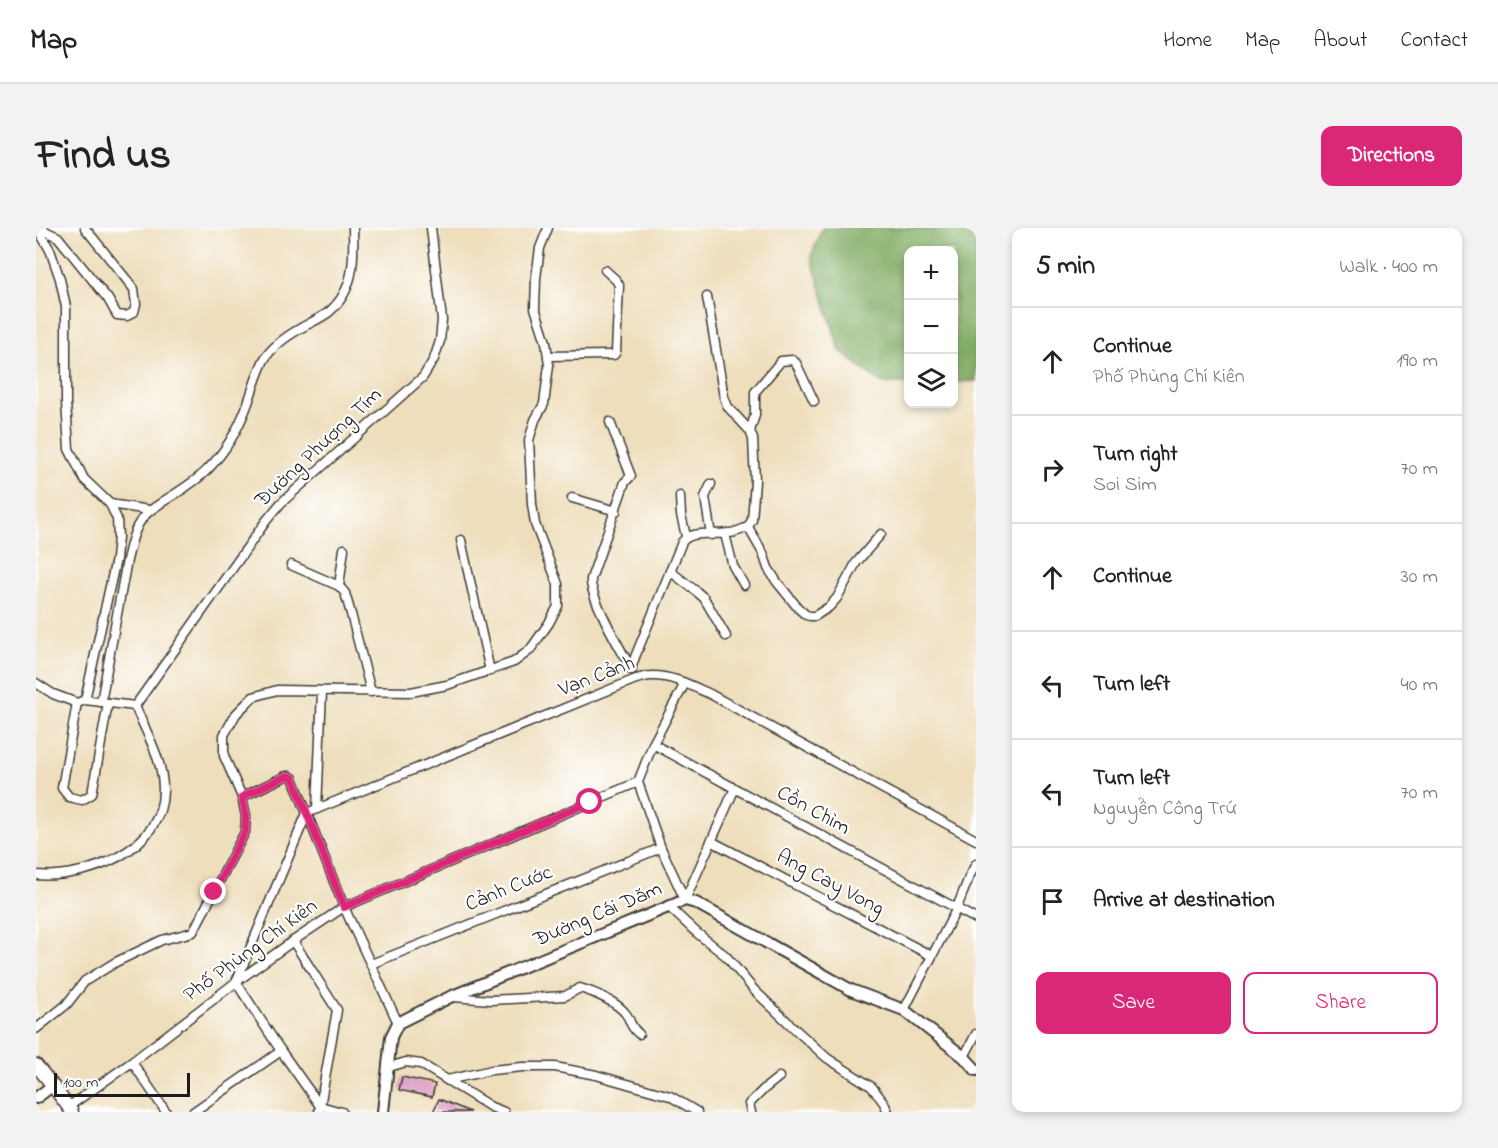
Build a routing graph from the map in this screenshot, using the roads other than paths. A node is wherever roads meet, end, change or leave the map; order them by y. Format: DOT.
graph roads {
  1 [pos="37,228"];
  2 [pos="85,228"];
  3 [pos="353,228"];
  4 [pos="431,228"];
  5 [pos="548,228"];
  6 [pos="604,270"];
  7 [pos="707,297"];
  8 [pos="549,356"];
  9 [pos="814,401"];
  10 [pos="610,422"];
  11 [pos="750,430"];
  12 [pos="711,484"];
  13 [pos="680,496"];
  14 [pos="572,498"];
  15 [pos="110,504"];
  16 [pos="149,510"];
  17 [pos="616,511"];
  18 [pos="748,527"];
  19 [pos="725,534"];
  20 [pos="881,534"];
  21 [pos="711,535"];
  22 [pos="687,536"];
  23 [pos="461,540"];
  24 [pos="344,549"];
  25 [pos="291,565"];
  26 [pos="670,571"];
  27 [pos="744,585"];
  28 [pos="339,586"];
  29 [pos="726,636"];
  30 [pos="631,669"];
  31 [pos="490,671"];
  32 [pos="636,679"];
  33 [pos="36,683"];
  34 [pos="685,683"];
  35 [pos="322,691"];
  36 [pos="371,692"];
  37 [pos="81,701"];
  38 [pos="105,703"];
  39 [pos="135,706"];
  40 [pos="653,744"];
  41 [pos="638,782"];
  42 [pos="735,788"];
  43 [pos="242,797"];
  44 [pos="317,809"];
  45 [pos="307,813"];
  46 [pos="976,840"];
  47 [pos="711,841"];
  48 [pos="661,848"];
  49 [pos="976,864"];
  50 [pos="36,875"];
  51 [pos="685,900"];
  52 [pos="344,907"];
  53 [pos="669,907"];
  54 [pos="956,910"];
  55 [pos="976,920"];
  56 [pos="293,941"];
  57 [pos="932,956"];
  58 [pos="370,964"];
  59 [pos="236,982"];
  60 [pos="450,997"];
  61 [pos="903,1010"];
  62 [pos="398,1023"];
  63 [pos="36,1029"];
  64 [pos="639,1034"];
  65 [pos="976,1034"];
  66 [pos="281,1051"];
  67 [pos="964,1057"];
  68 [pos="132,1062"];
  69 [pos="36,1065"];
  70 [pos="389,1067"];
  71 [pos="976,1070"];
  72 [pos="779,1077"];
  73 [pos="447,1080"];
  74 [pos="48,1089"];
  75 [pos="36,1098"];
  76 [pos="320,1109"];
  77 [pos="68,1110"];
  78 [pos="166,1112"];
  79 [pos="193,1112"];
  80 [pos="312,1112"];
  81 [pos="342,1112"];
  82 [pos="383,1112"];
  83 [pos="504,1112"];
  84 [pos="697,1112"];
  85 [pos="751,1112"];
  86 [pos="888,1112"];
  1 -- 2 [label="street"];
  1 -- 15 [label="street"];
  3 -- 16 [label="street"];
  4 -- 39 [label="street, Đường Phượng Tím"];
  5 -- 8 [label="street"];
  6 -- 8 [label="street"];
  7 -- 11 [label="street"];
  8 -- 31 [label="street"];
  9 -- 11 [label="street"];
  10 -- 17 [label="street"];
  11 -- 18 [label="street"];
  12 -- 21 [label="street"];
  13 -- 22 [label="street"];
  14 -- 17 [label="street"];
  15 -- 16 [label="street"];
  15 -- 37 [label="street"];
  16 -- 38 [label="street"];
  17 -- 30 [label="street"];
  18 -- 19 [label="street"];
  18 -- 20 [label="street"];
  19 -- 21 [label="street"];
  19 -- 27 [label="street"];
  21 -- 22 [label="street"];
  22 -- 26 [label="street"];
  23 -- 31 [label="street"];
  24 -- 28 [label="street"];
  25 -- 28 [label="street"];
  26 -- 29 [label="street"];
  26 -- 30 [label="street"];
  28 -- 36 [label="street"];
  30 -- 32 [label="street"];
  31 -- 36 [label="street"];
  32 -- 34 [label="street, Vạn Cảnh"];
  32 -- 44 [label="street, Vạn Cảnh"];
  33 -- 37 [label="street"];
  34 -- 40 [label="street"];
  34 -- 46 [label="street, Vạn Cảnh"];
  35 -- 36 [label="street"];
  35 -- 43 [label="street"];
  35 -- 44 [label="street"];
  37 -- 38 [label="street"];
  37 -- 38 [label="street"];
  38 -- 39 [label="street"];
  39 -- 50 [label="street"];
  40 -- 41 [label="street"];
  40 -- 42 [label="street, Cồn Chìm"];
  41 -- 48 [label="street"];
  41 -- 52 [label="street, Phố Phùng Chí Kiên"];
  42 -- 47 [label="street"];
  42 -- 54 [label="street, Cồn Chìm"];
  43 -- 45 [label="street"];
  43 -- 63 [label="street"];
  44 -- 45 [label="street, Vạn Cảnh"];
  45 -- 52 [label="street"];
  45 -- 59 [label="street"];
  47 -- 51 [label="street"];
  47 -- 57 [label="street, Ang Cay Vong"];
  48 -- 51 [label="street"];
  48 -- 58 [label="street, Cảnh Cước"];
  49 -- 54 [label="street"];
  51 -- 53 [label="street, Đường Cái Dăm"];
  51 -- 61 [label="street, Đường Cái Dăm"];
  52 -- 56 [label="street, Phố Phùng Chí Kiên"];
  52 -- 58 [label="street"];
  53 -- 60 [label="street, Đường Cái Dăm"];
  53 -- 86 [label="street"];
  54 -- 55 [label="street, Cồn Chìm"];
  54 -- 57 [label="street"];
  56 -- 59 [label="street, Phố Phùng Chí Kiên"];
  56 -- 76 [label="street"];
  57 -- 61 [label="street"];
  58 -- 62 [label="street"];
  59 -- 66 [label="street"];
  59 -- 68 [label="street, Phố Phùng Chí Kiên"];
  60 -- 62 [label="street, Đường Cái Dăm"];
  60 -- 64 [label="street"];
  61 -- 67 [label="street, Đường Cái Dăm"];
  62 -- 70 [label="street"];
  65 -- 67 [label="street"];
  66 -- 76 [label="street"];
  66 -- 79 [label="street"];
  67 -- 71 [label="street, Đường Cái Dăm"];
  68 -- 77 [label="street, Phố Phùng Chí Kiên"];
  68 -- 78 [label="street"];
  69 -- 74 [label="main road"];
  69 -- 77 [label="main road"];
  70 -- 73 [label="street"];
  70 -- 82 [label="street"];
  72 -- 85 [label="street"];
  73 -- 83 [label="street"];
  73 -- 84 [label="street"];
  74 -- 75 [label="street"];
  74 -- 77 [label="main road"];
  76 -- 80 [label="street"];
  76 -- 81 [label="street"];
}
